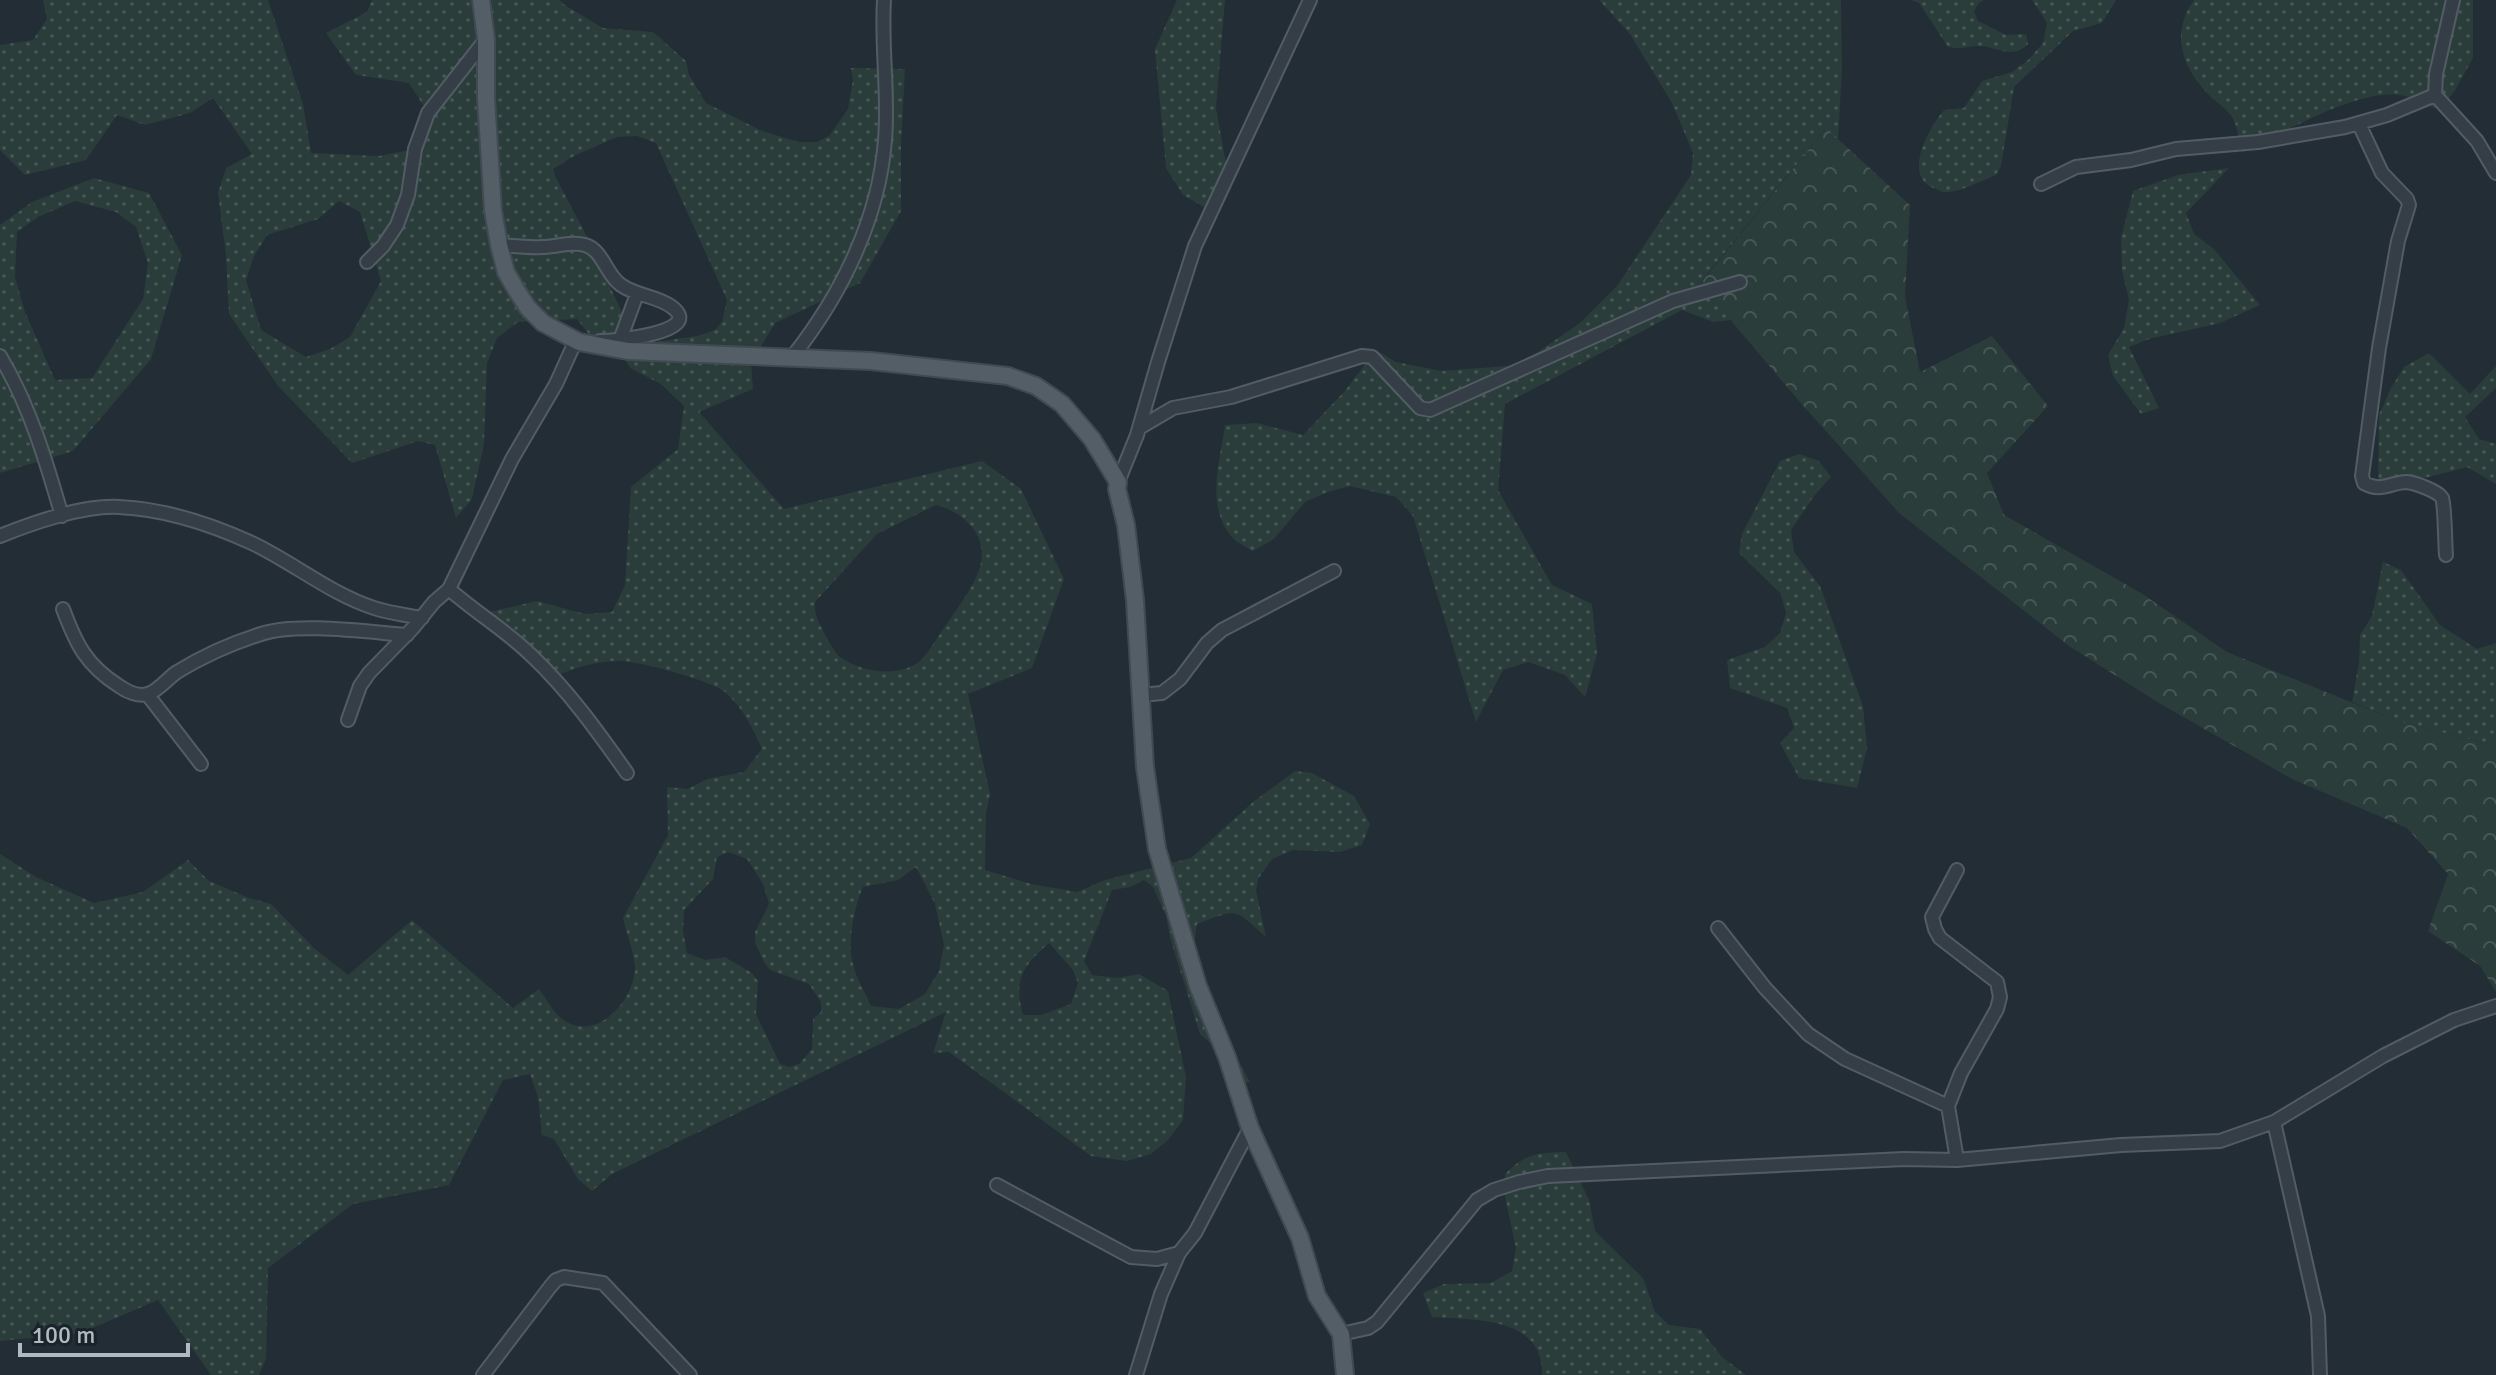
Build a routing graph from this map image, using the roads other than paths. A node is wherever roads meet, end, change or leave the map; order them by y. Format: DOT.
graph roads {
  1 [pos="481,0"];
  2 [pos="884,0"];
  3 [pos="1310,0"];
  4 [pos="2453,0"];
  5 [pos="486,39"];
  6 [pos="2435,95"];
  7 [pos="2359,124"];
  8 [pos="2496,173"];
  9 [pos="2041,184"];
  10 [pos="499,245"];
  11 [pos="367,262"];
  12 [pos="1740,282"];
  13 [pos="637,294"];
  14 [pos="620,340"];
  15 [pos="577,341"];
  16 [pos="0,356"];
  17 [pos="793,356"];
  18 [pos="1139,428"];
  19 [pos="1118,482"];
  20 [pos="62,516"];
  21 [pos="0,536"];
  22 [pos="2446,555"];
  23 [pos="1334,571"];
  24 [pos="449,589"];
  25 [pos="63,609"];
  26 [pos="422,618"];
  27 [pos="407,635"];
  28 [pos="147,694"];
  29 [pos="1140,695"];
  30 [pos="348,720"];
  31 [pos="201,764"];
  32 [pos="627,773"];
  33 [pos="1957,870"];
  34 [pos="1718,928"];
  35 [pos="2496,1006"];
  36 [pos="1948,1106"];
  37 [pos="2274,1122"];
  38 [pos="1250,1128"];
  39 [pos="1957,1160"];
  40 [pos="997,1185"];
  41 [pos="1179,1253"];
  42 [pos="1341,1334"];
  43 [pos="483,1375"];
  44 [pos="690,1375"];
  45 [pos="1136,1375"];
  46 [pos="1345,1375"];
  47 [pos="2320,1375"];
  1 -- 5 [label="main road"];
  2 -- 17 [label="street"];
  3 -- 18 [label="street"];
  4 -- 6 [label="street"];
  5 -- 10 [label="main road"];
  5 -- 11 [label="street"];
  6 -- 7 [label="street"];
  6 -- 8 [label="street"];
  7 -- 9 [label="street"];
  7 -- 22 [label="street"];
  10 -- 13 [label="street"];
  10 -- 15 [label="main road"];
  12 -- 18 [label="street"];
  13 -- 14 [label="street"];
  13 -- 14 [label="street"];
  14 -- 15 [label="street"];
  15 -- 17 [label="main road"];
  15 -- 24 [label="street"];
  16 -- 20 [label="street"];
  17 -- 19 [label="main road"];
  18 -- 19 [label="street"];
  19 -- 29 [label="main road"];
  20 -- 21 [label="street"];
  20 -- 26 [label="street"];
  23 -- 29 [label="street"];
  24 -- 26 [label="street"];
  24 -- 32 [label="street"];
  25 -- 28 [label="street"];
  26 -- 27 [label="street"];
  27 -- 28 [label="street"];
  27 -- 30 [label="street"];
  28 -- 31 [label="street"];
  29 -- 38 [label="main road"];
  33 -- 36 [label="street"];
  34 -- 36 [label="street"];
  35 -- 37 [label="street"];
  36 -- 39 [label="street"];
  37 -- 39 [label="street"];
  37 -- 47 [label="street"];
  38 -- 41 [label="street"];
  38 -- 42 [label="main road"];
  39 -- 42 [label="street"];
  40 -- 41 [label="street"];
  41 -- 45 [label="street"];
  42 -- 46 [label="main road"];
  43 -- 44 [label="street"];
}
